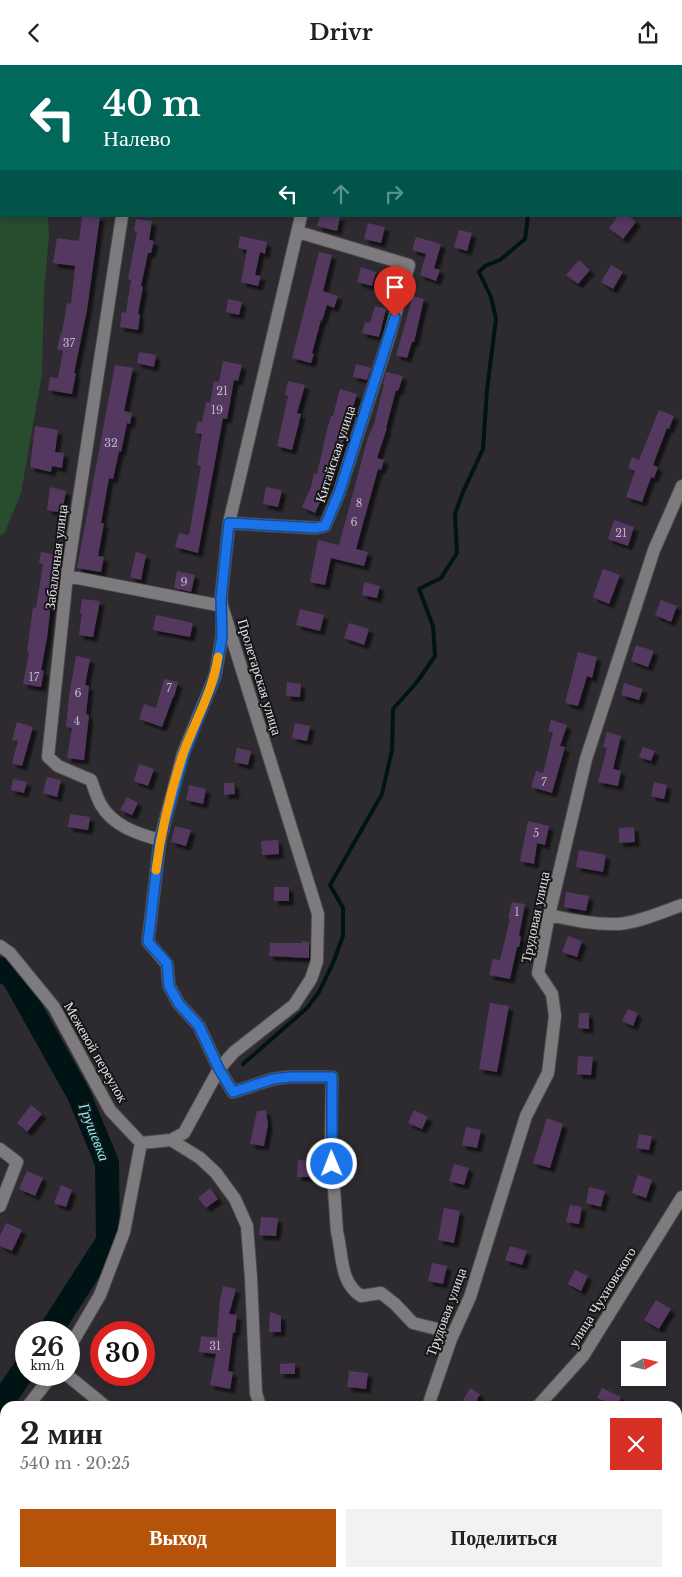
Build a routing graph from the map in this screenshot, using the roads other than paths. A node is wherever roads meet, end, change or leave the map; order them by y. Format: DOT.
graph roads {
  1 [pos="122,217"];
  2 [pos="301,217"];
  3 [pos="298,232"];
  4 [pos="682,486"];
  5 [pos="229,523"];
  6 [pos="67,576"];
  7 [pos="222,606"];
  8 [pos="160,840"];
  9 [pos="682,905"];
  10 [pos="549,915"];
  11 [pos="0,946"];
  12 [pos="219,1069"];
  13 [pos="171,1140"];
  14 [pos="141,1143"];
  15 [pos="0,1149"];
  16 [pos="682,1197"];
  17 [pos="0,1206"];
  18 [pos="80,1329"];
  19 [pos="451,1339"];
  20 [pos="80,1385"];
  21 [pos="43,1386"];
  22 [pos="32,1401"];
  23 [pos="99,1401"];
  24 [pos="258,1401"];
  25 [pos="430,1401"];
  26 [pos="542,1401"];
  1 -- 6 [label="street, Забалочная улица"];
  2 -- 3 [label="street, Пролетарская улица"];
  3 -- 5 [label="street, Пролетарская улица"];
  3 -- 5 [label="street, Китайская улица"];
  4 -- 10 [label="street, Трудовая улица"];
  5 -- 7 [label="street, Пролетарская улица"];
  6 -- 7 [label="street"];
  6 -- 8 [label="street, Забалочная улица"];
  7 -- 8 [label="street"];
  7 -- 12 [label="street, Пролетарская улица"];
  8 -- 12 [label="street"];
  9 -- 10 [label="street"];
  10 -- 19 [label="street, Трудовая улица"];
  11 -- 14 [label="street, Межевой переулок"];
  12 -- 13 [label="street, Пролетарская улица"];
  12 -- 19 [label="street"];
  13 -- 14 [label="street"];
  13 -- 24 [label="street"];
  14 -- 18 [label="street"];
  15 -- 17 [label="street"];
  16 -- 26 [label="street, улица Чухновского"];
  19 -- 25 [label="street, Трудовая улица"];
  20 -- 23 [label="street"];
  21 -- 22 [label="street"];
}
